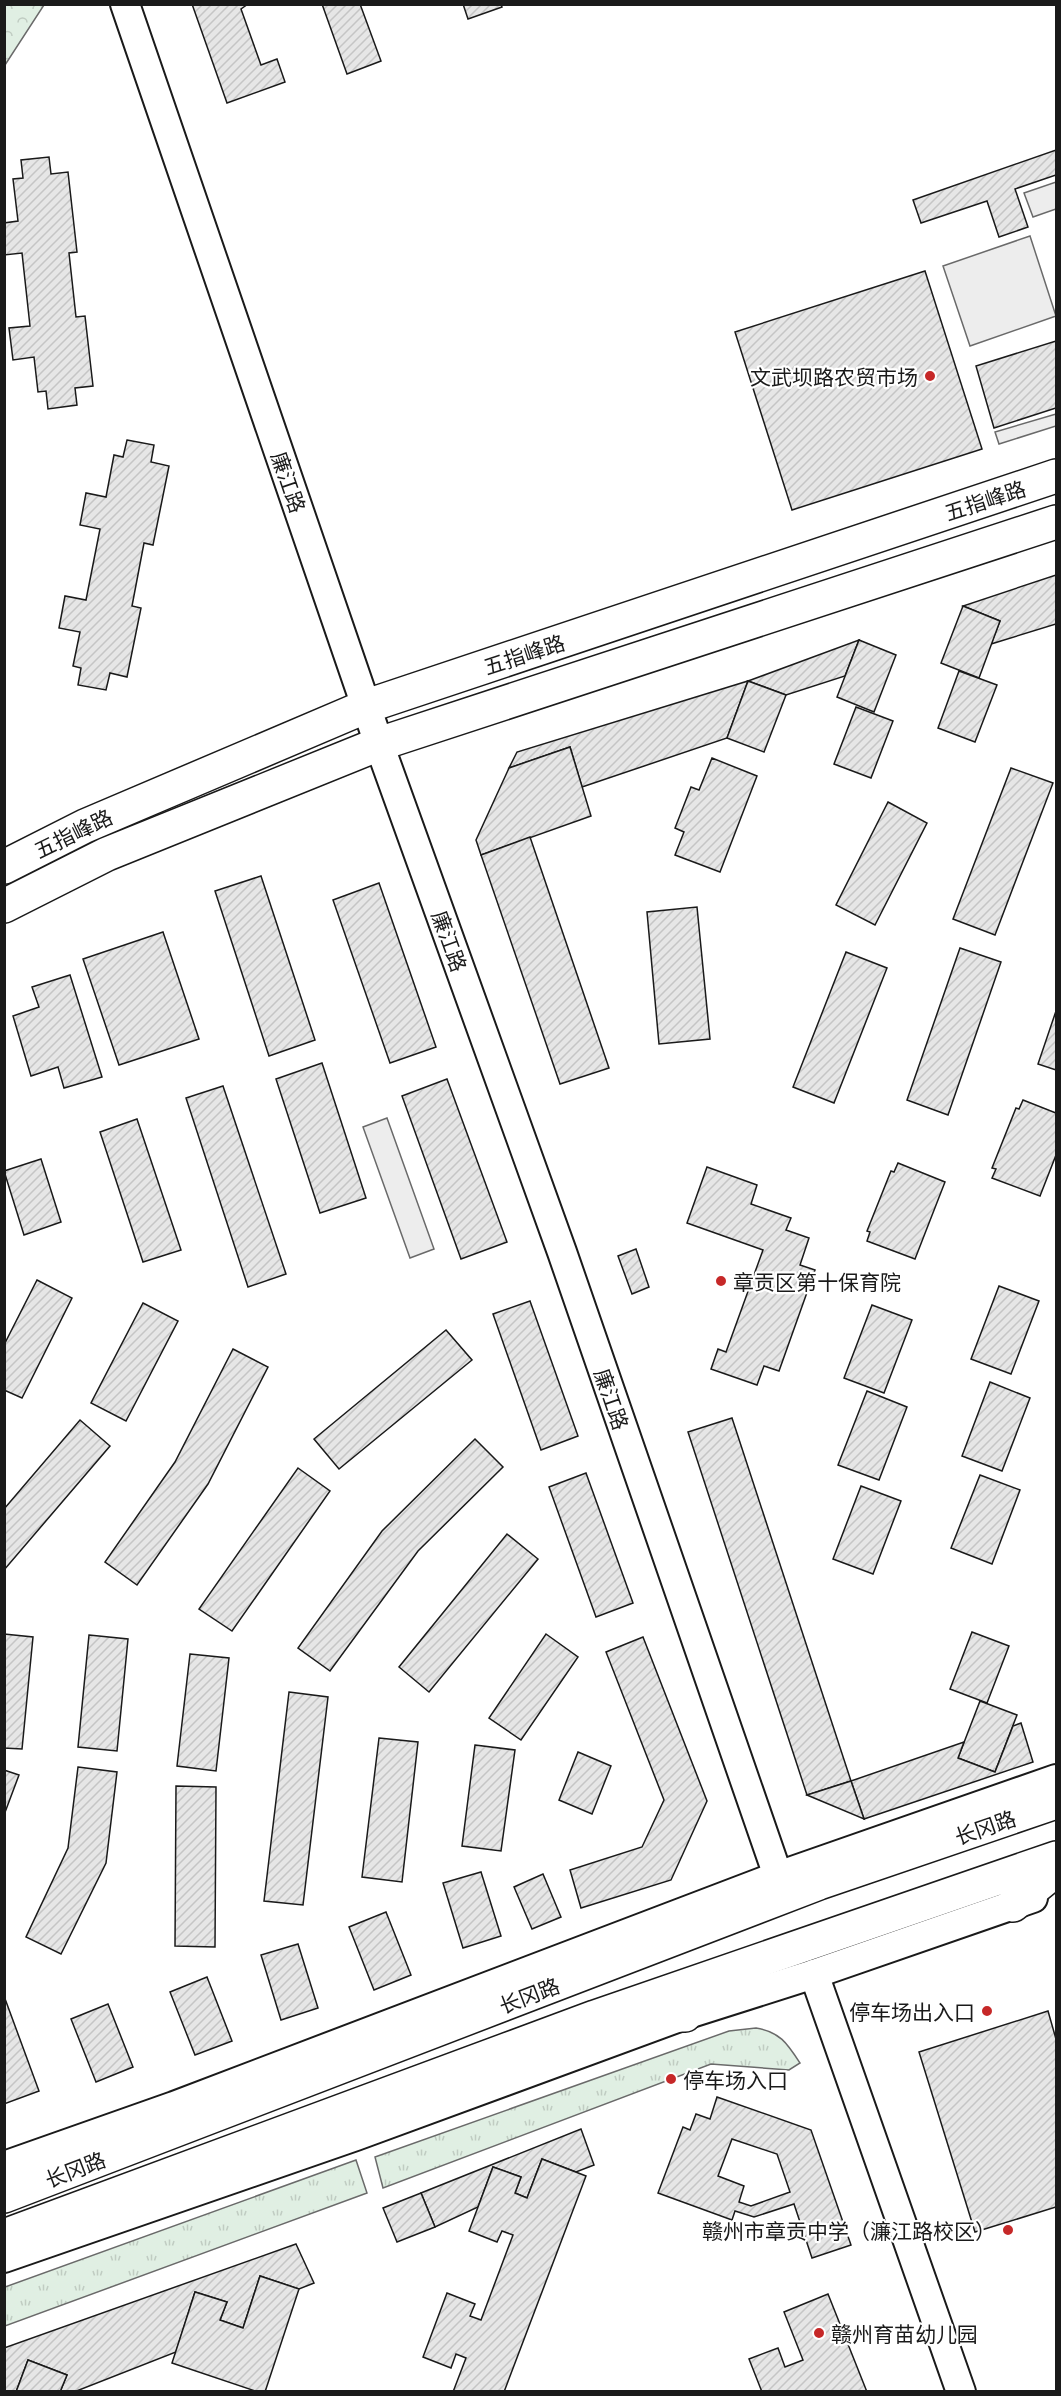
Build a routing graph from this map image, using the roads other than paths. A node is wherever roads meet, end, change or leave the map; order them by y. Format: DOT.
graph roads {
  1 [pos="125,4"];
  2 [pos="1056,476"];
  3 [pos="1056,522"];
  4 [pos="367,706"];
  5 [pos="379,744"];
  6 [pos="4,867"];
  7 [pos="4,906"];
  8 [pos="1056,1779"];
  9 [pos="1056,1802"];
  10 [pos="1056,1858"];
  11 [pos="1056,1870"];
  12 [pos="778,1876"];
  13 [pos="1056,1889"];
  14 [pos="1013,1905"];
  15 [pos="652,1924"];
  16 [pos="814,1974"];
  17 [pos="567,1980"];
  18 [pos="685,2014"];
  19 [pos="596,2017"];
  20 [pos="4,2166"];
  21 [pos="4,2196"];
  22 [pos="4,2236"];
  23 [pos="4,2258"];
  24 [pos="961,2391"];
  1 -- 4 [label="street, 廉江路"];
  2 -- 4 [label="main road, 五指峰路"];
  3 -- 5 [label="main road, 五指峰路"];
  4 -- 5 [label="street, 廉江路"];
  4 -- 6 [label="main road, 五指峰路"];
  5 -- 7 [label="main road, 五指峰路"];
  5 -- 12 [label="street, 廉江路"];
  8 -- 12 [label="street"];
  9 -- 17 [label="main road, 长冈路"];
  10 -- 19 [label="main road, 长冈路"];
  11 -- 14 [label="main road"];
  12 -- 15 [label="street"];
  13 -- 14 [label="street"];
  14 -- 16 [label="street"];
  15 -- 17 [label="main road"];
  15 -- 20 [label="street"];
  16 -- 18 [label="street"];
  16 -- 24 [label="street"];
  17 -- 21 [label="main road, 长冈路"];
  18 -- 19 [label="main road"];
  18 -- 23 [label="street"];
  19 -- 22 [label="main road, 长冈路"];
}
